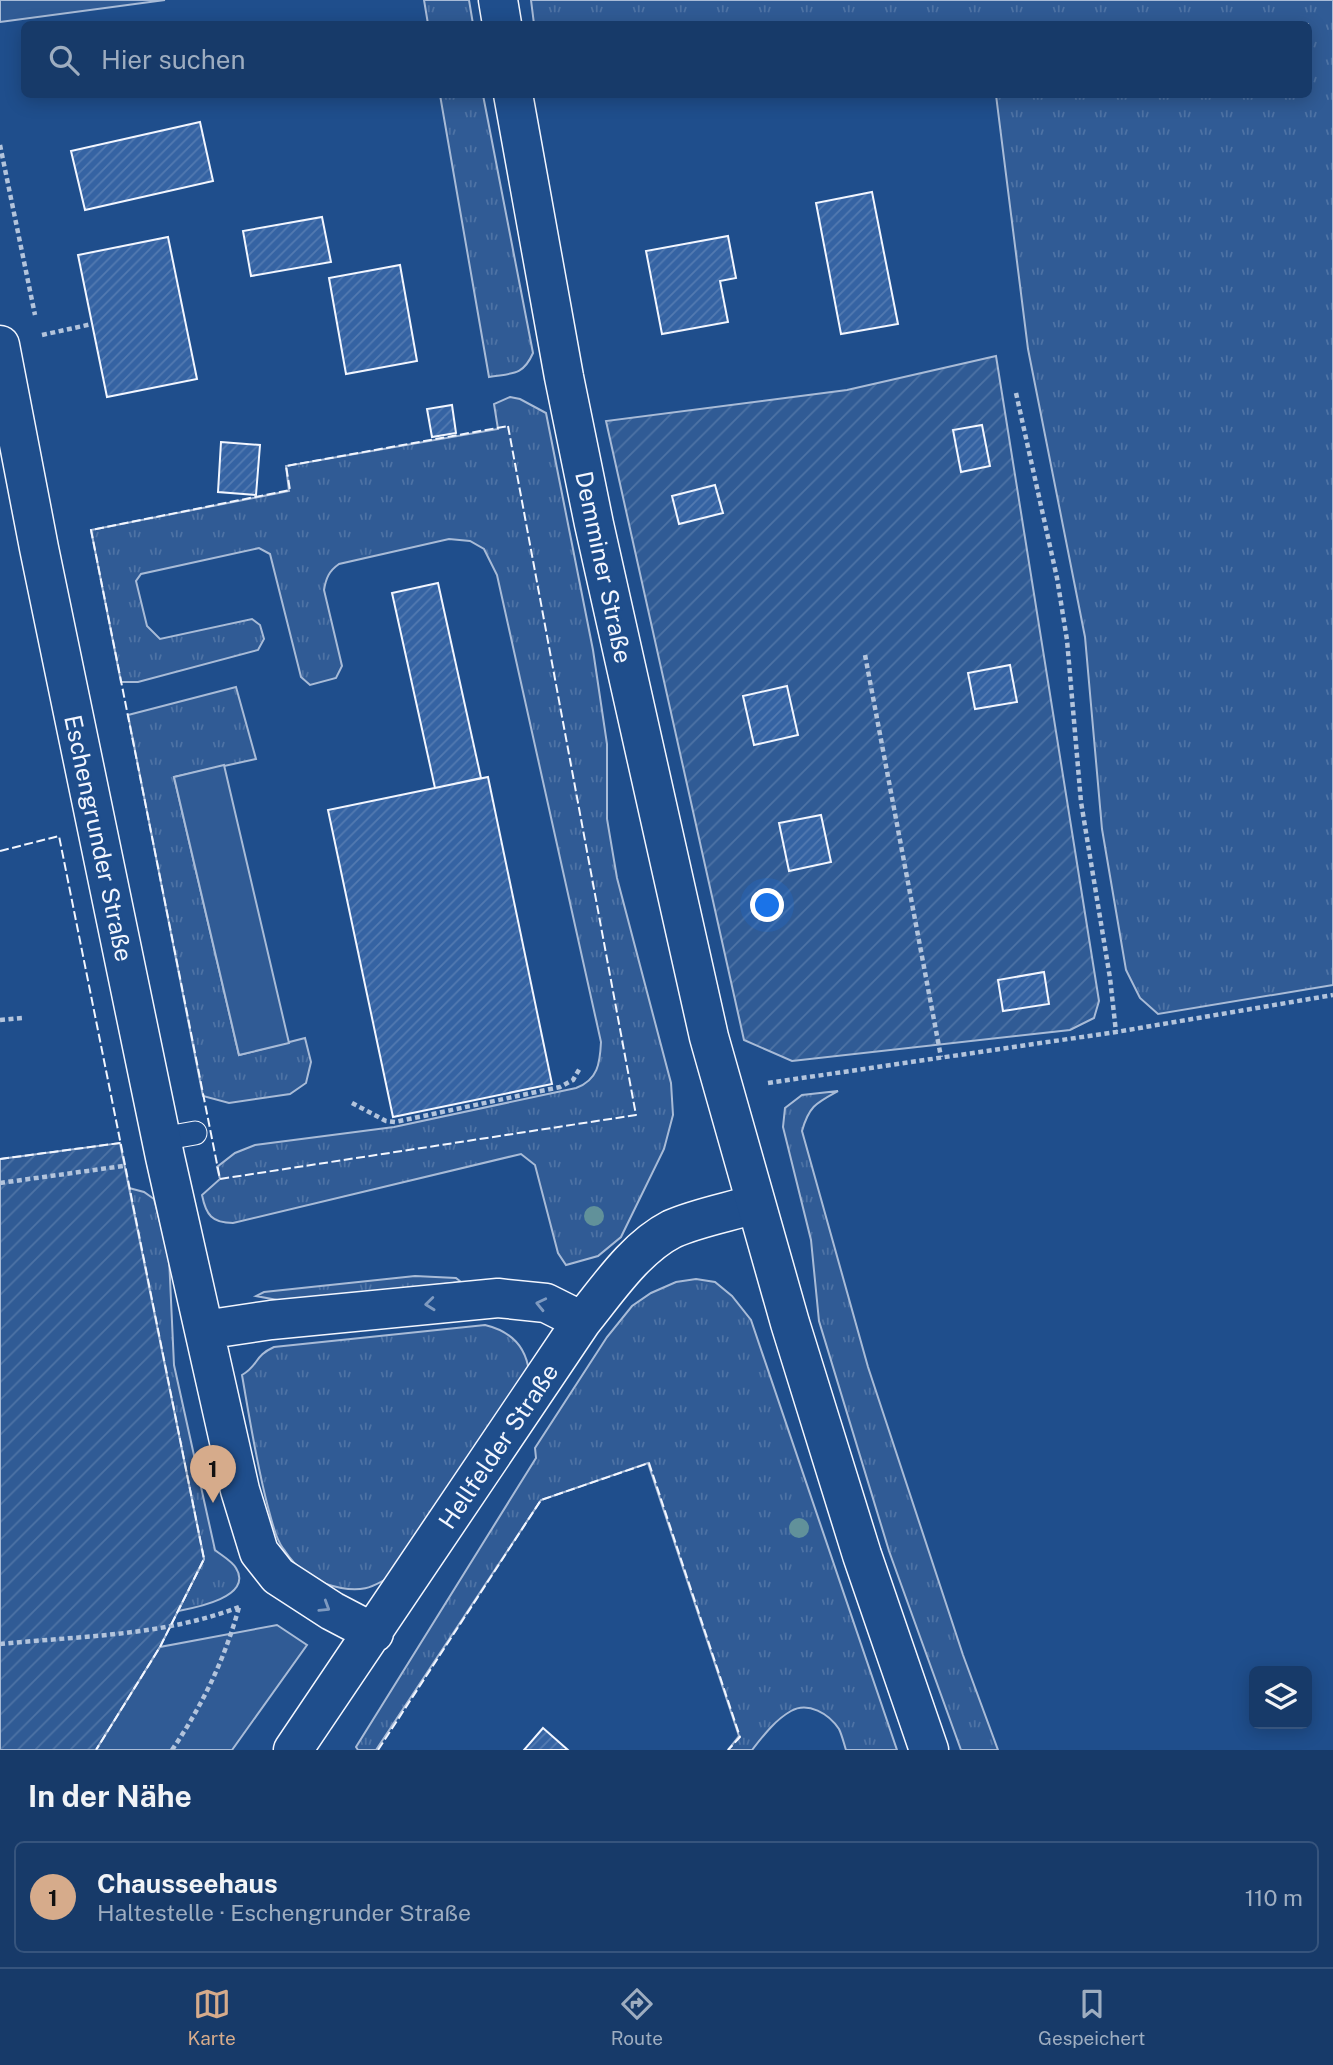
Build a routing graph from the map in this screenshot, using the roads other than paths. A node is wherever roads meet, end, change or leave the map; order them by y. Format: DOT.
graph roads {
  1 [pos="498,0"];
  2 [pos="502,21"];
  3 [pos="514,98"];
  4 [pos="0,345"];
  5 [pos="755,1204"];
  6 [pos="582,1321"];
  7 [pos="204,1330"];
  8 [pos="374,1633"];
  9 [pos="293,1750"];
  10 [pos="929,1750"];
  1 -- 2 [label="street"];
  3 -- 5 [label="street, Demminer Straße"];
  4 -- 7 [label="street, Eschengrunder Straße"];
  5 -- 6 [label="street, Hellfelder Straße"];
  5 -- 10 [label="street, Demminer Straße"];
  6 -- 7 [label="street, one-way"];
  6 -- 8 [label="street, Hellfelder Straße"];
  7 -- 8 [label="street, Eschengrunder Straße, one-way"];
  8 -- 9 [label="street, Hellfelder Straße"];
}
